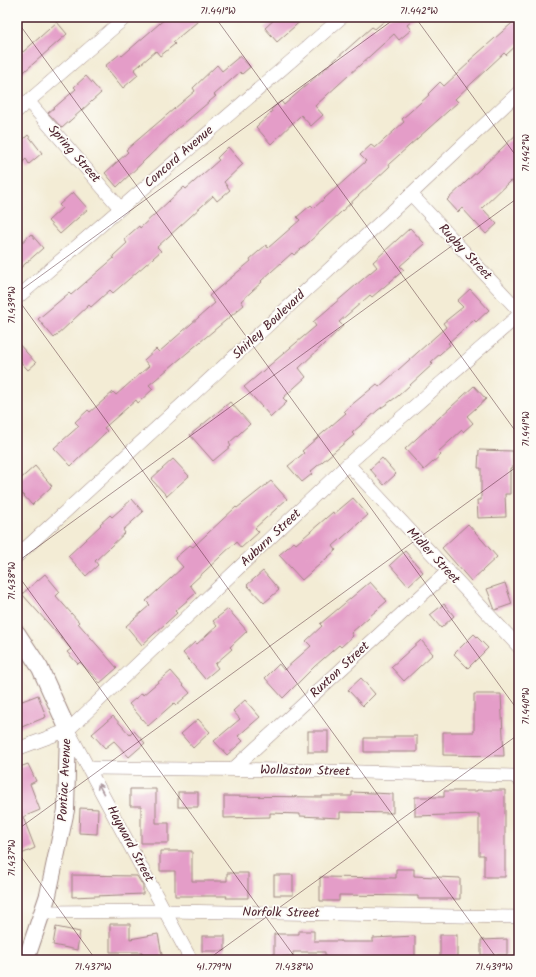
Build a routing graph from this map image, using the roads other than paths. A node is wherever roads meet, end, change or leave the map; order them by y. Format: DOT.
graph roads {
  1 [pos="126,17"];
  2 [pos="342,17"];
  3 [pos="519,92"];
  4 [pos="28,101"];
  5 [pos="17,111"];
  6 [pos="411,194"];
  7 [pos="120,208"];
  8 [pos="17,298"];
  9 [pos="519,311"];
  10 [pos="519,315"];
  11 [pos="348,464"];
  12 [pos="17,556"];
  13 [pos="448,571"];
  14 [pos="17,633"];
  15 [pos="519,647"];
  16 [pos="68,730"];
  17 [pos="17,749"];
  18 [pos="90,768"];
  19 [pos="233,769"];
  20 [pos="519,780"];
  21 [pos="166,911"];
  22 [pos="42,912"];
  23 [pos="519,917"];
  24 [pos="26,960"];
  25 [pos="191,960"];
  1 -- 4 [label="street"];
  2 -- 7 [label="street, Concord Avenue"];
  3 -- 6 [label="street, Shirley Boulevard"];
  4 -- 5 [label="street"];
  4 -- 7 [label="street, Spring Street"];
  6 -- 9 [label="street, Rugby Street"];
  6 -- 12 [label="street, Shirley Boulevard"];
  7 -- 8 [label="street, Concord Avenue"];
  10 -- 11 [label="street, Auburn Street"];
  11 -- 13 [label="street, Midler Street"];
  11 -- 16 [label="street, Auburn Street"];
  13 -- 15 [label="street, Midler Street"];
  13 -- 19 [label="street, Ruxton Street"];
  14 -- 16 [label="street, Pontiac Avenue"];
  16 -- 17 [label="street, Auburn Street"];
  16 -- 18 [label="street, Hayward Street"];
  16 -- 22 [label="street, Pontiac Avenue"];
  18 -- 19 [label="street, Wollaston Street"];
  21 -- 18 [label="street, Hayward Street, one-way"];
  19 -- 20 [label="street, Wollaston Street"];
  21 -- 22 [label="street, Norfolk Street"];
  21 -- 23 [label="street, Norfolk Street"];
  21 -- 25 [label="street, Hayward Street"];
  22 -- 24 [label="street, Pontiac Avenue"];
}
